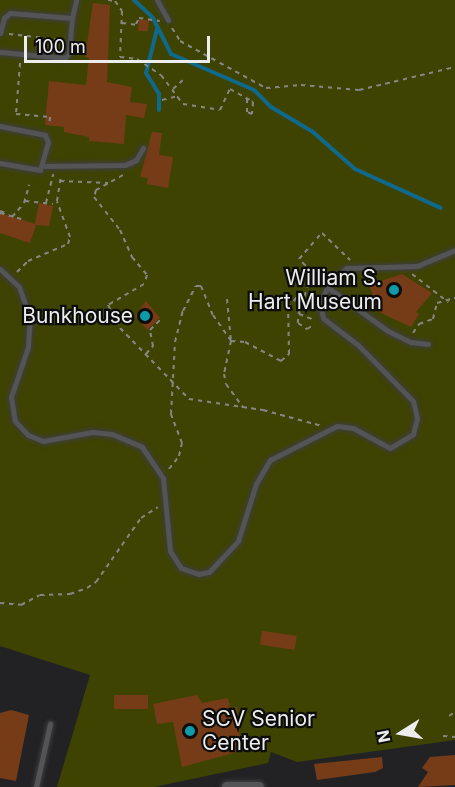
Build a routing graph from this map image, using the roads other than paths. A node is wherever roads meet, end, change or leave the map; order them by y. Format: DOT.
graph roads {
  1 [pos="76,0"];
  2 [pos="157,0"];
  3 [pos="72,18"];
  4 [pos="168,20"];
  5 [pos="0,30"];
  6 [pos="0,52"];
  7 [pos="0,126"];
  8 [pos="143,148"];
  9 [pos="0,163"];
  10 [pos="44,166"];
  11 [pos="455,250"];
  12 [pos="0,270"];
  13 [pos="327,287"];
  14 [pos="428,344"];
  15 [pos="50,724"];
  16 [pos="36,787"];
  17 [pos="227,787"];
  18 [pos="259,787"];
  1 -- 3 [label="lane"];
  2 -- 4 [label="lane"];
  3 -- 5 [label="lane"];
  3 -- 6 [label="lane"];
  7 -- 10 [label="lane"];
  8 -- 10 [label="lane"];
  9 -- 10 [label="lane"];
  11 -- 13 [label="lane"];
  12 -- 13 [label="lane"];
  13 -- 14 [label="lane"];
  15 -- 16 [label="lane"];
  17 -- 18 [label="street"];
}
